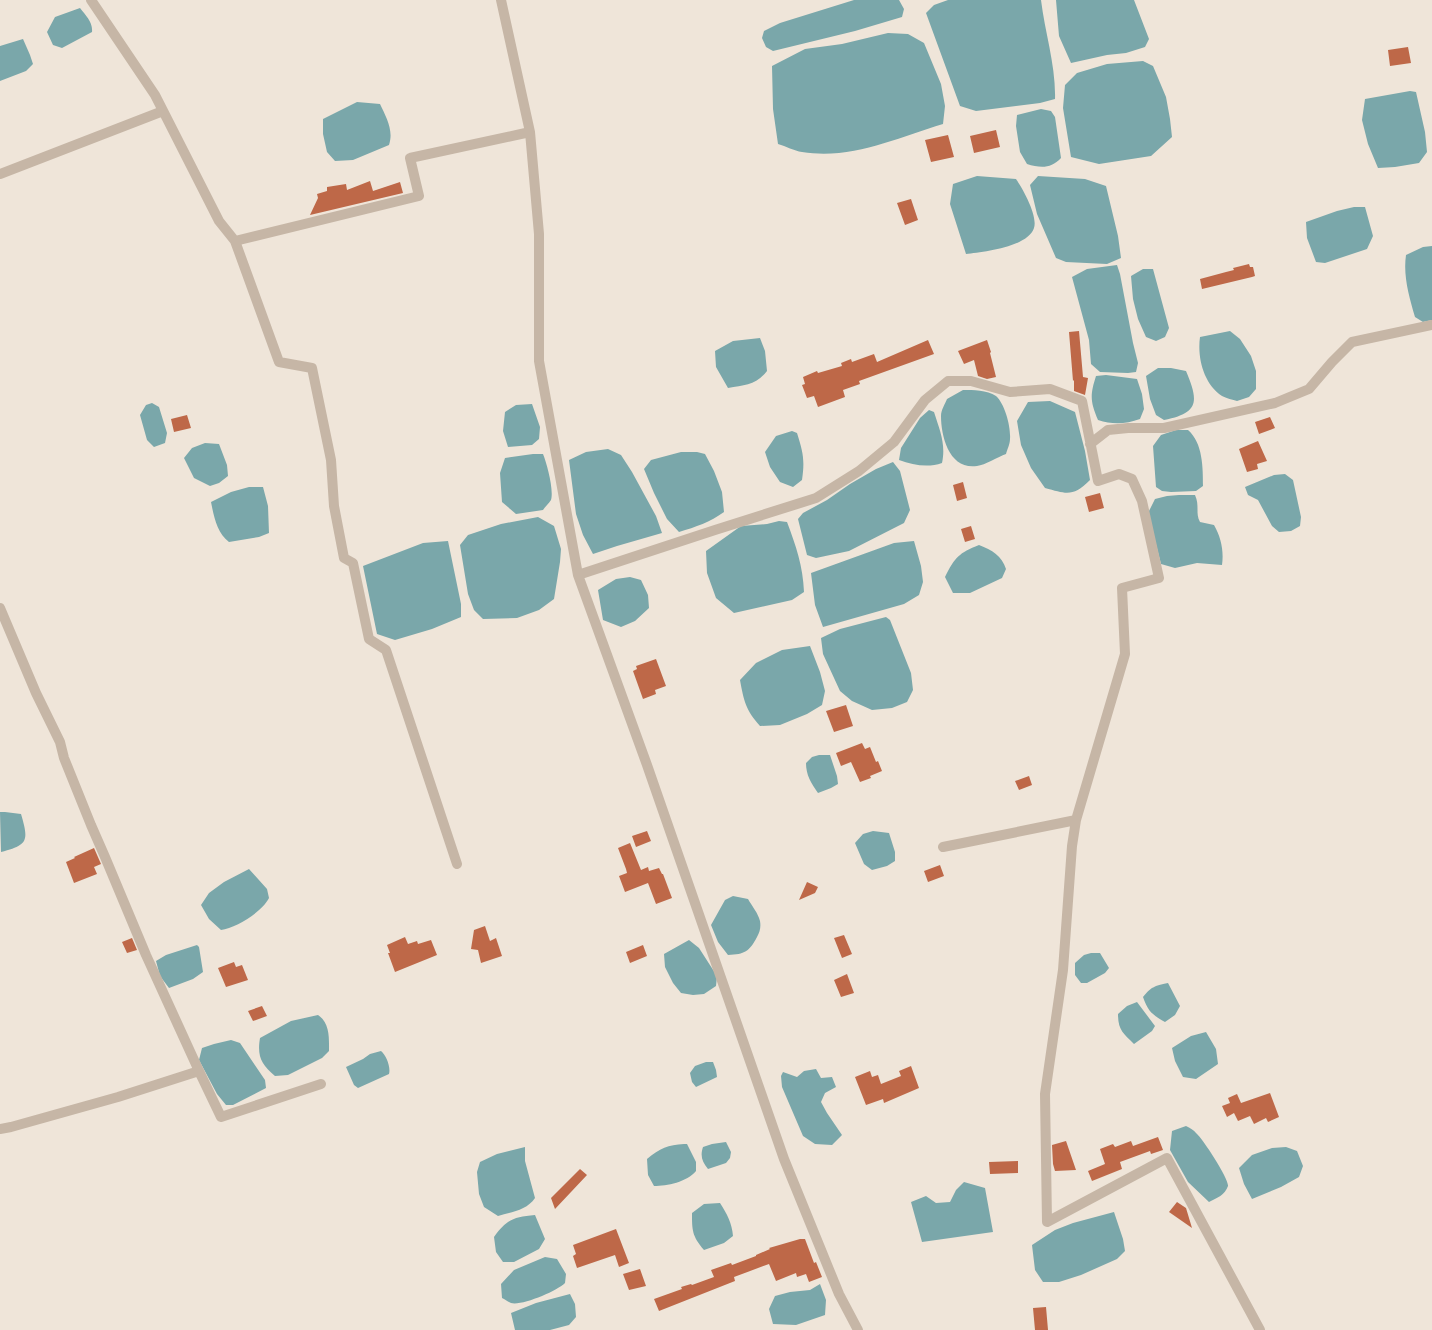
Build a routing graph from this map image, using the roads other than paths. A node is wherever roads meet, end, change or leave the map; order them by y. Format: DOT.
graph roads {
  1 [pos="91,0"];
  2 [pos="501,0"];
  3 [pos="163,111"];
  4 [pos="530,132"];
  5 [pos="0,174"];
  6 [pos="235,241"];
  7 [pos="1432,325"];
  8 [pos="1090,444"];
  9 [pos="578,575"];
  10 [pos="0,608"];
  11 [pos="1076,820"];
  12 [pos="944,847"];
  13 [pos="457,864"];
  14 [pos="199,1071"];
  15 [pos="321,1084"];
  16 [pos="0,1129"];
  17 [pos="858,1330"];
  18 [pos="1260,1330"];
  1 -- 3 [label="street"];
  2 -- 4 [label="street"];
  3 -- 5 [label="street"];
  3 -- 6 [label="street"];
  4 -- 6 [label="street"];
  4 -- 9 [label="street"];
  6 -- 13 [label="street"];
  7 -- 8 [label="street"];
  8 -- 9 [label="street"];
  8 -- 11 [label="street"];
  9 -- 17 [label="street"];
  10 -- 14 [label="street"];
  11 -- 12 [label="street"];
  11 -- 18 [label="street"];
  14 -- 15 [label="street"];
  14 -- 16 [label="street"];
}
